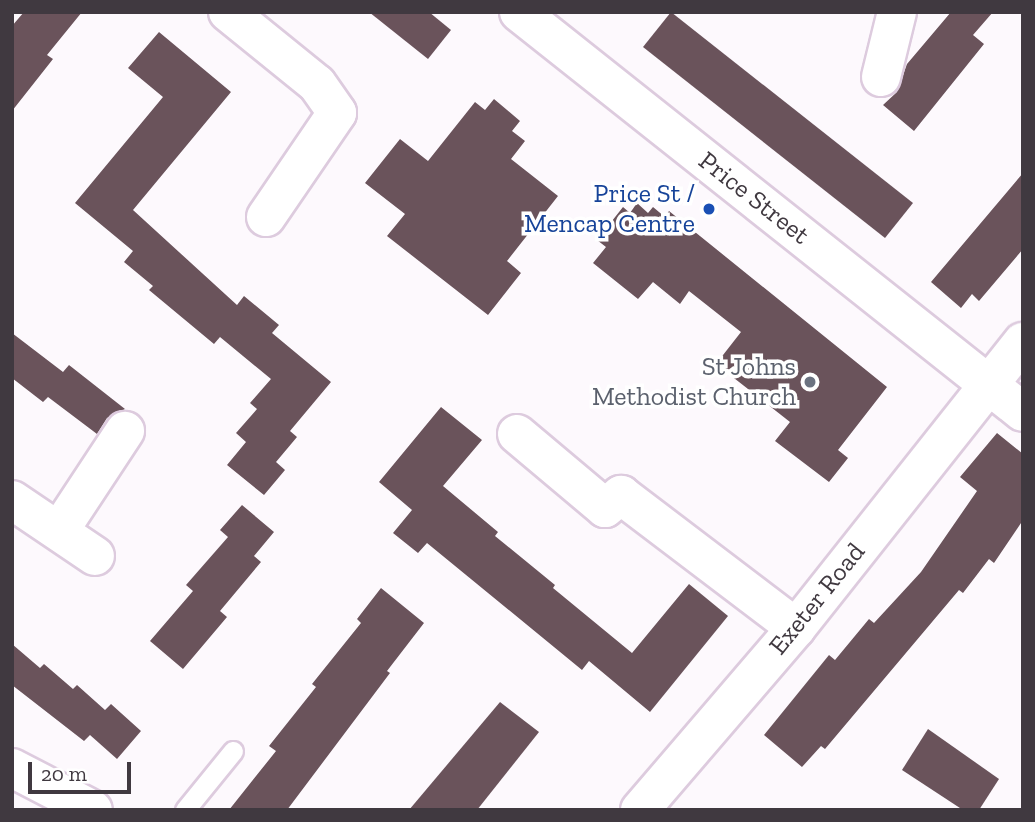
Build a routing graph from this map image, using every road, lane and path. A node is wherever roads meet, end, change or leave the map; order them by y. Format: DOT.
graph roads {
  1 [pos="228,12"];
  2 [pos="519,12"];
  3 [pos="897,12"];
  4 [pos="881,77"];
  5 [pos="266,217"];
  6 [pos="1023,342"];
  7 [pos="988,383"];
  8 [pos="1023,412"];
  9 [pos="125,431"];
  10 [pos="517,434"];
  11 [pos="12,500"];
  12 [pos="59,531"];
  13 [pos="94,556"];
  14 [pos="796,628"];
  15 [pos="233,751"];
  16 [pos="12,768"];
  17 [pos="93,810"];
  18 [pos="185,810"];
  19 [pos="640,810"];
  1 -- 5 [label="street"];
  2 -- 7 [label="street, Price Street"];
  3 -- 4 [label="street"];
  6 -- 7 [label="street, Exeter Road"];
  7 -- 8 [label="street, Price Street"];
  7 -- 14 [label="street, Exeter Road"];
  9 -- 12 [label="street"];
  10 -- 14 [label="street"];
  11 -- 12 [label="street"];
  12 -- 13 [label="street"];
  14 -- 19 [label="street, Exeter Road"];
  15 -- 18 [label="lane"];
  16 -- 17 [label="street"];
}
